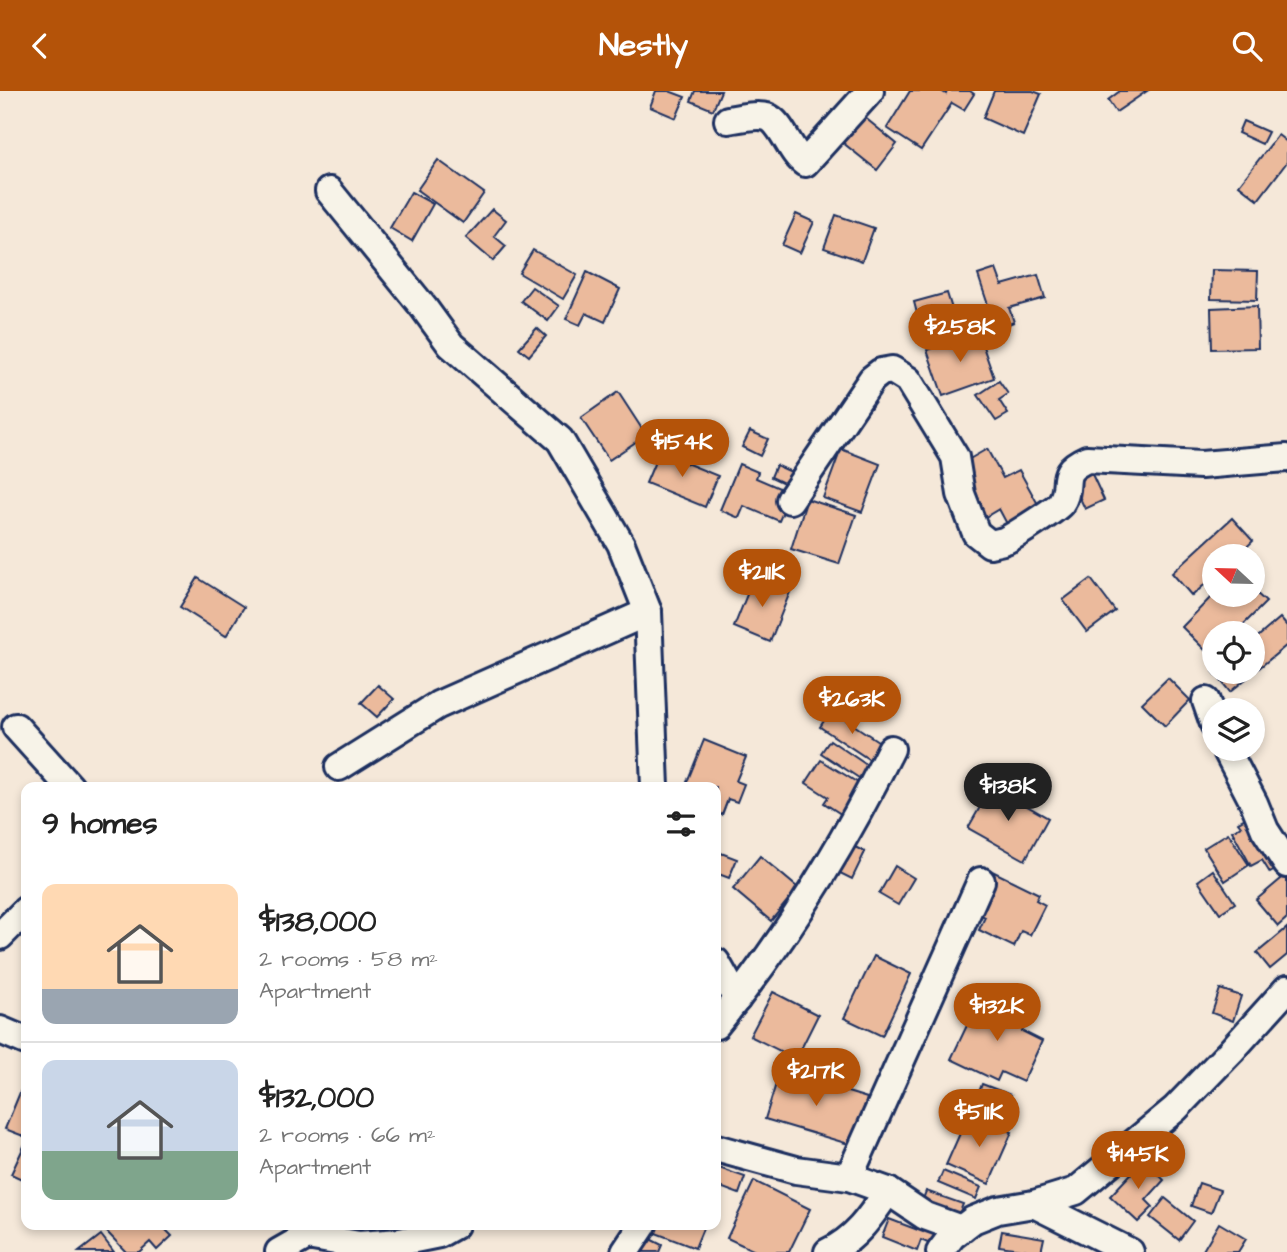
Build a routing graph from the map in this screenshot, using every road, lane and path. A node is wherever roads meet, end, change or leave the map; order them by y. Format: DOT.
graph roads {
  1 [pos="870,91"];
  2 [pos="728,120"];
  3 [pos="329,191"];
  4 [pos="1286,451"];
  5 [pos="790,500"];
  6 [pos="648,612"];
  7 [pos="16,727"];
  8 [pos="891,749"];
  9 [pos="1232,761"];
  10 [pos="339,767"];
  11 [pos="66,782"];
  12 [pos="655,782"];
  13 [pos="1287,864"];
  14 [pos="982,881"];
  15 [pos="21,916"];
  16 [pos="0,936"];
  17 [pos="721,971"];
  18 [pos="1287,989"];
  19 [pos="737,999"];
  20 [pos="721,1019"];
  21 [pos="0,1030"];
  22 [pos="21,1039"];
  23 [pos="721,1149"];
  24 [pos="849,1177"];
  25 [pos="888,1191"];
  26 [pos="1034,1204"];
  27 [pos="961,1229"];
  28 [pos="301,1230"];
  29 [pos="640,1230"];
  30 [pos="446,1237"];
  31 [pos="279,1252"];
  32 [pos="625,1252"];
  33 [pos="828,1252"];
  34 [pos="940,1252"];
  35 [pos="1129,1252"];
  1 -- 2 [label="street"];
  3 -- 6 [label="street"];
  4 -- 5 [label="street"];
  6 -- 10 [label="street"];
  6 -- 12 [label="street"];
  7 -- 11 [label="street"];
  8 -- 19 [label="street"];
  9 -- 13 [label="street"];
  14 -- 24 [label="street"];
  15 -- 16 [label="street"];
  17 -- 19 [label="street"];
  18 -- 26 [label="street"];
  19 -- 20 [label="street"];
  21 -- 22 [label="street"];
  23 -- 24 [label="street"];
  24 -- 25 [label="street"];
  25 -- 27 [label="street"];
  25 -- 33 [label="street"];
  26 -- 27 [label="street"];
  26 -- 35 [label="street"];
  27 -- 34 [label="street"];
  28 -- 30 [label="street"];
  28 -- 31 [label="street"];
  29 -- 32 [label="street"];
}
